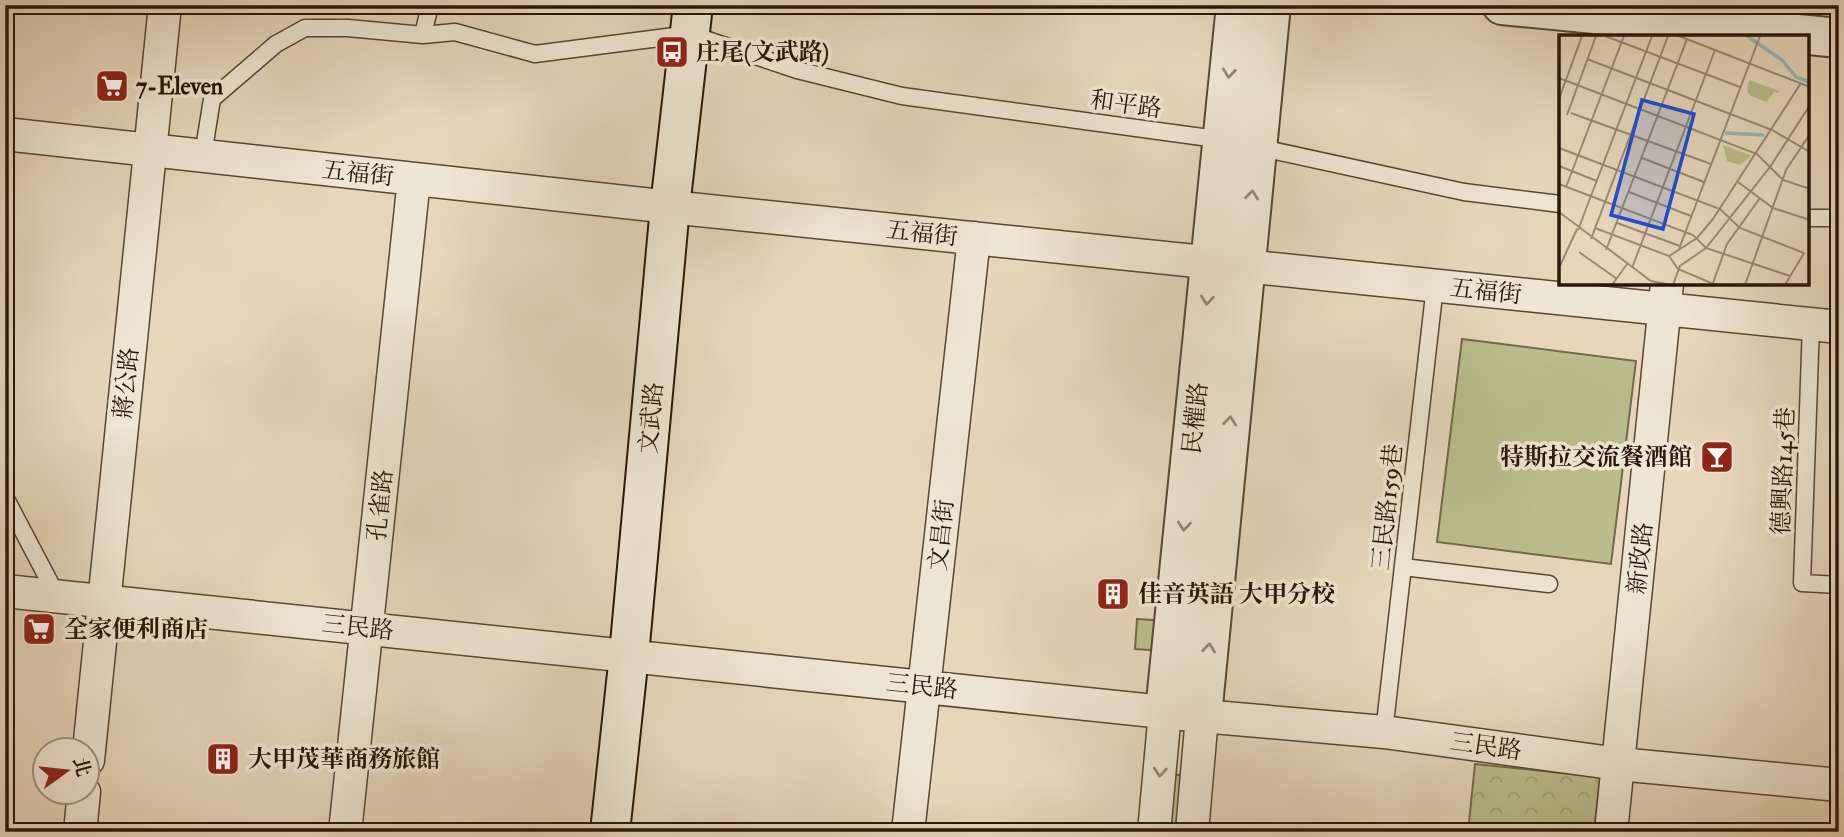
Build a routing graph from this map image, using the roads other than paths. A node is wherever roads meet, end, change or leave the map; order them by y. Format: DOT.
graph roads {
  1 [pos="165,5"];
  2 [pos="430,5"];
  3 [pos="1236,5"];
  4 [pos="1270,5"];
  5 [pos="1502,5"];
  6 [pos="692,20"];
  7 [pos="1696,22"];
  8 [pos="422,35"];
  9 [pos="1839,38"];
  10 [pos="5,134"];
  11 [pos="1240,143"];
  12 [pos="150,150"];
  13 [pos="203,155"];
  14 [pos="414,179"];
  15 [pos="1559,204"];
  16 [pos="670,206"];
  17 [pos="1809,218"];
  18 [pos="1839,218"];
  19 [pos="974,238"];
  20 [pos="1228,264"];
  21 [pos="1435,286"];
  22 [pos="1666,297"];
  23 [pos="1825,326"];
  24 [pos="5,497"];
  25 [pos="1404,567"];
  26 [pos="1549,584"];
  27 [pos="1839,585"];
  28 [pos="5,591"];
  29 [pos="57,596"];
  30 [pos="104,601"];
  31 [pos="367,628"];
  32 [pos="629,655"];
  33 [pos="924,687"];
  34 [pos="1184,714"];
  35 [pos="1384,732"];
  36 [pos="90,736"];
  37 [pos="1619,764"];
  38 [pos="1839,785"];
  39 [pos="83,806"];
  40 [pos="80,832"];
  41 [pos="345,832"];
  42 [pos="610,832"];
  43 [pos="908,832"];
  44 [pos="1154,832"];
  45 [pos="1192,832"];
  46 [pos="1611,832"];
  1 -- 12 [label="street, 蔣公路"];
  2 -- 8 [label="lane"];
  3 -- 11 [label="street, 民權路, one-way"];
  4 -- 11 [label="street, 民權路"];
  5 -- 7 [label="street"];
  6 -- 8 [label="lane"];
  6 -- 11 [label="lane, 和平路"];
  6 -- 16 [label="street, 文武路"];
  7 -- 9 [label="street"];
  8 -- 13 [label="lane"];
  10 -- 12 [label="street, 五福街"];
  11 -- 15 [label="lane, 和平路"];
  11 -- 20 [label="street, 民權路"];
  12 -- 13 [label="street, 五福街"];
  12 -- 30 [label="street, 蔣公路"];
  13 -- 14 [label="street, 五福街"];
  14 -- 16 [label="street, 五福街"];
  14 -- 31 [label="street, 孔雀路"];
  16 -- 19 [label="street, 五福街"];
  16 -- 32 [label="street, 文武路"];
  17 -- 18 [label="lane"];
  19 -- 20 [label="street, 五福街"];
  19 -- 33 [label="street, 文昌街"];
  20 -- 21 [label="street, 五福街"];
  20 -- 34 [label="street, 民權路"];
  21 -- 22 [label="street, 五福街"];
  21 -- 25 [label="lane, 三民路159巷"];
  22 -- 23 [label="street, 五福街"];
  22 -- 37 [label="street, 新政路"];
  23 -- 27 [label="lane, 德興路145巷"];
  24 -- 29 [label="lane"];
  25 -- 26 [label="lane"];
  25 -- 35 [label="lane, 三民路159巷"];
  28 -- 29 [label="street, 三民路"];
  29 -- 30 [label="street, 三民路"];
  30 -- 31 [label="street, 三民路"];
  30 -- 36 [label="street, 蔣公路"];
  31 -- 32 [label="street, 三民路"];
  31 -- 41 [label="street, 孔雀路"];
  32 -- 33 [label="street, 三民路"];
  32 -- 42 [label="street, 文武路"];
  33 -- 34 [label="street, 三民路"];
  33 -- 43 [label="street, 文昌街"];
  34 -- 35 [label="street, 三民路"];
  34 -- 44 [label="street, 民權路, one-way"];
  34 -- 45 [label="street, 民權路"];
  35 -- 37 [label="street, 三民路"];
  37 -- 38 [label="street, 三民路"];
  37 -- 46 [label="street, 新政路"];
  39 -- 40 [label="street"];
}
